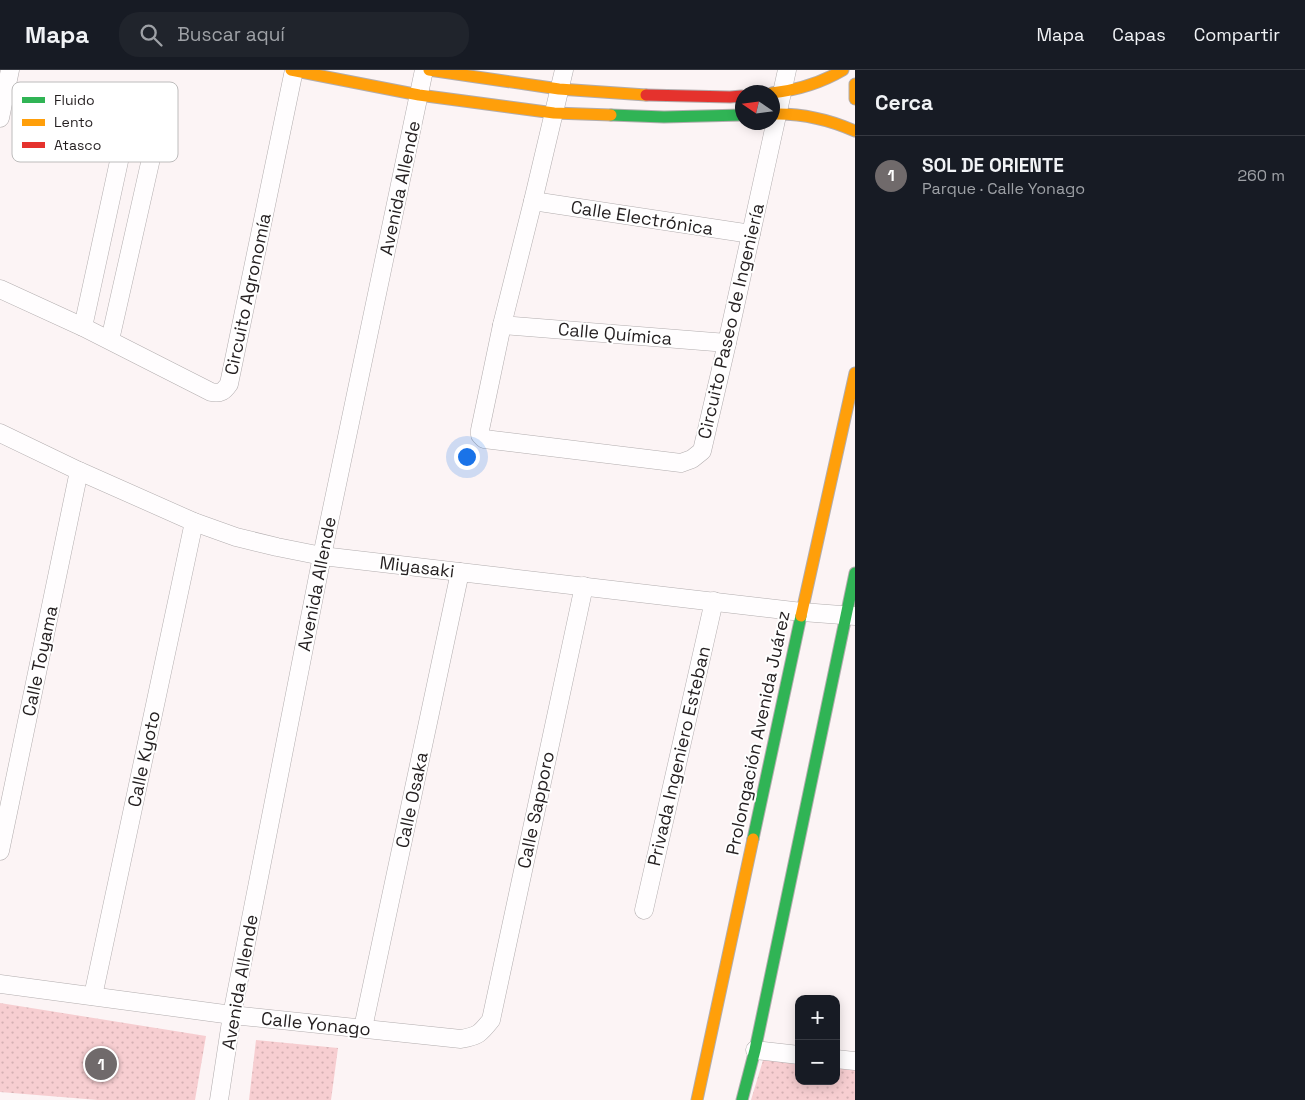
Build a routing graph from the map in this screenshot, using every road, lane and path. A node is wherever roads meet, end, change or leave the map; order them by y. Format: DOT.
graph roads {
  1 [pos="10,70"];
  2 [pos="293,70"];
  3 [pos="424,70"];
  4 [pos="429,70"];
  5 [pos="564,70"];
  6 [pos="787,70"];
  7 [pos="843,70"];
  8 [pos="855,84"];
  9 [pos="780,86"];
  10 [pos="559,89"];
  11 [pos="780,92"];
  12 [pos="419,94"];
  13 [pos="735,97"];
  14 [pos="855,100"];
  15 [pos="554,113"];
  16 [pos="780,114"];
  17 [pos="735,115"];
  18 [pos="0,118"];
  19 [pos="772,130"];
  20 [pos="855,131"];
  21 [pos="119,162"];
  22 [pos="150,162"];
  23 [pos="533,202"];
  24 [pos="751,234"];
  25 [pos="0,289"];
  26 [pos="502,325"];
  27 [pos="84,327"];
  28 [pos="110,340"];
  29 [pos="727,343"];
  30 [pos="855,373"];
  31 [pos="0,433"];
  32 [pos="79,471"];
  33 [pos="194,522"];
  34 [pos="322,556"];
  35 [pos="460,572"];
  36 [pos="855,573"];
  37 [pos="584,586"];
  38 [pos="714,601"];
  39 [pos="802,612"];
  40 [pos="851,615"];
  41 [pos="0,851"];
  42 [pos="644,910"];
  43 [pos="0,984"];
  44 [pos="93,996"];
  45 [pos="232,1015"];
  46 [pos="363,1028"];
  47 [pos="482,1032"];
  48 [pos="755,1050"];
  49 [pos="795,1055"];
  50 [pos="840,1060"];
  51 [pos="855,1062"];
  52 [pos="219,1100"];
  53 [pos="697,1100"];
  54 [pos="742,1100"];
  1 -- 18 [label="street"];
  2 -- 12 [label="street"];
  2 -- 28 [label="street, Circuito Agronomía"];
  3 -- 12 [label="street, Avenida Allende"];
  4 -- 10 [label="street"];
  5 -- 10 [label="street, Circuito Paseo de Ingeniería"];
  6 -- 9 [label="street, Circuito Paseo de Ingeniería"];
  7 -- 11 [label="street"];
  8 -- 14 [label="street"];
  10 -- 13 [label="street"];
  10 -- 15 [label="street, Circuito Paseo de Ingeniería"];
  12 -- 15 [label="street"];
  12 -- 34 [label="street, Avenida Allende"];
  15 -- 17 [label="street"];
  15 -- 23 [label="street, Circuito Paseo de Ingeniería"];
  16 -- 20 [label="street"];
  19 -- 24 [label="street, Circuito Paseo de Ingeniería"];
  21 -- 27 [label="street"];
  22 -- 28 [label="street"];
  23 -- 24 [label="street, Calle Electrónica"];
  23 -- 26 [label="street, Circuito Paseo de Ingeniería"];
  24 -- 29 [label="street, Circuito Paseo de Ingeniería"];
  25 -- 27 [label="street, Circuito Agronomía"];
  26 -- 29 [label="street, Calle Química"];
  26 -- 29 [label="street, Circuito Paseo de Ingeniería"];
  27 -- 28 [label="street, Circuito Agronomía"];
  30 -- 39 [label="street, Prolongación Avenida Juárez"];
  31 -- 32 [label="street, Miyasaki"];
  32 -- 33 [label="street, Miyasaki"];
  32 -- 41 [label="street, Calle Toyama"];
  33 -- 34 [label="street, Miyasaki"];
  33 -- 44 [label="street, Calle Kyoto"];
  34 -- 35 [label="street, Miyasaki"];
  34 -- 45 [label="street, Avenida Allende"];
  35 -- 37 [label="street, Miyasaki"];
  35 -- 46 [label="street, Calle Osaka"];
  36 -- 40 [label="street"];
  37 -- 38 [label="street, Miyasaki"];
  37 -- 47 [label="street, Calle Sapporo"];
  38 -- 39 [label="street, Miyasaki"];
  38 -- 42 [label="street, Privada Ingeniero Esteban"];
  39 -- 40 [label="street, Miyasaki"];
  39 -- 53 [label="street, Prolongación Avenida Juárez"];
  40 -- 48 [label="street"];
  43 -- 44 [label="street, Calle Yonago"];
  44 -- 45 [label="street, Calle Yonago"];
  45 -- 46 [label="street, Calle Yonago"];
  45 -- 52 [label="street, Avenida Allende"];
  46 -- 47 [label="street, Calle Yonago"];
  48 -- 49 [label="street"];
  48 -- 54 [label="street"];
  50 -- 51 [label="street"];
}
